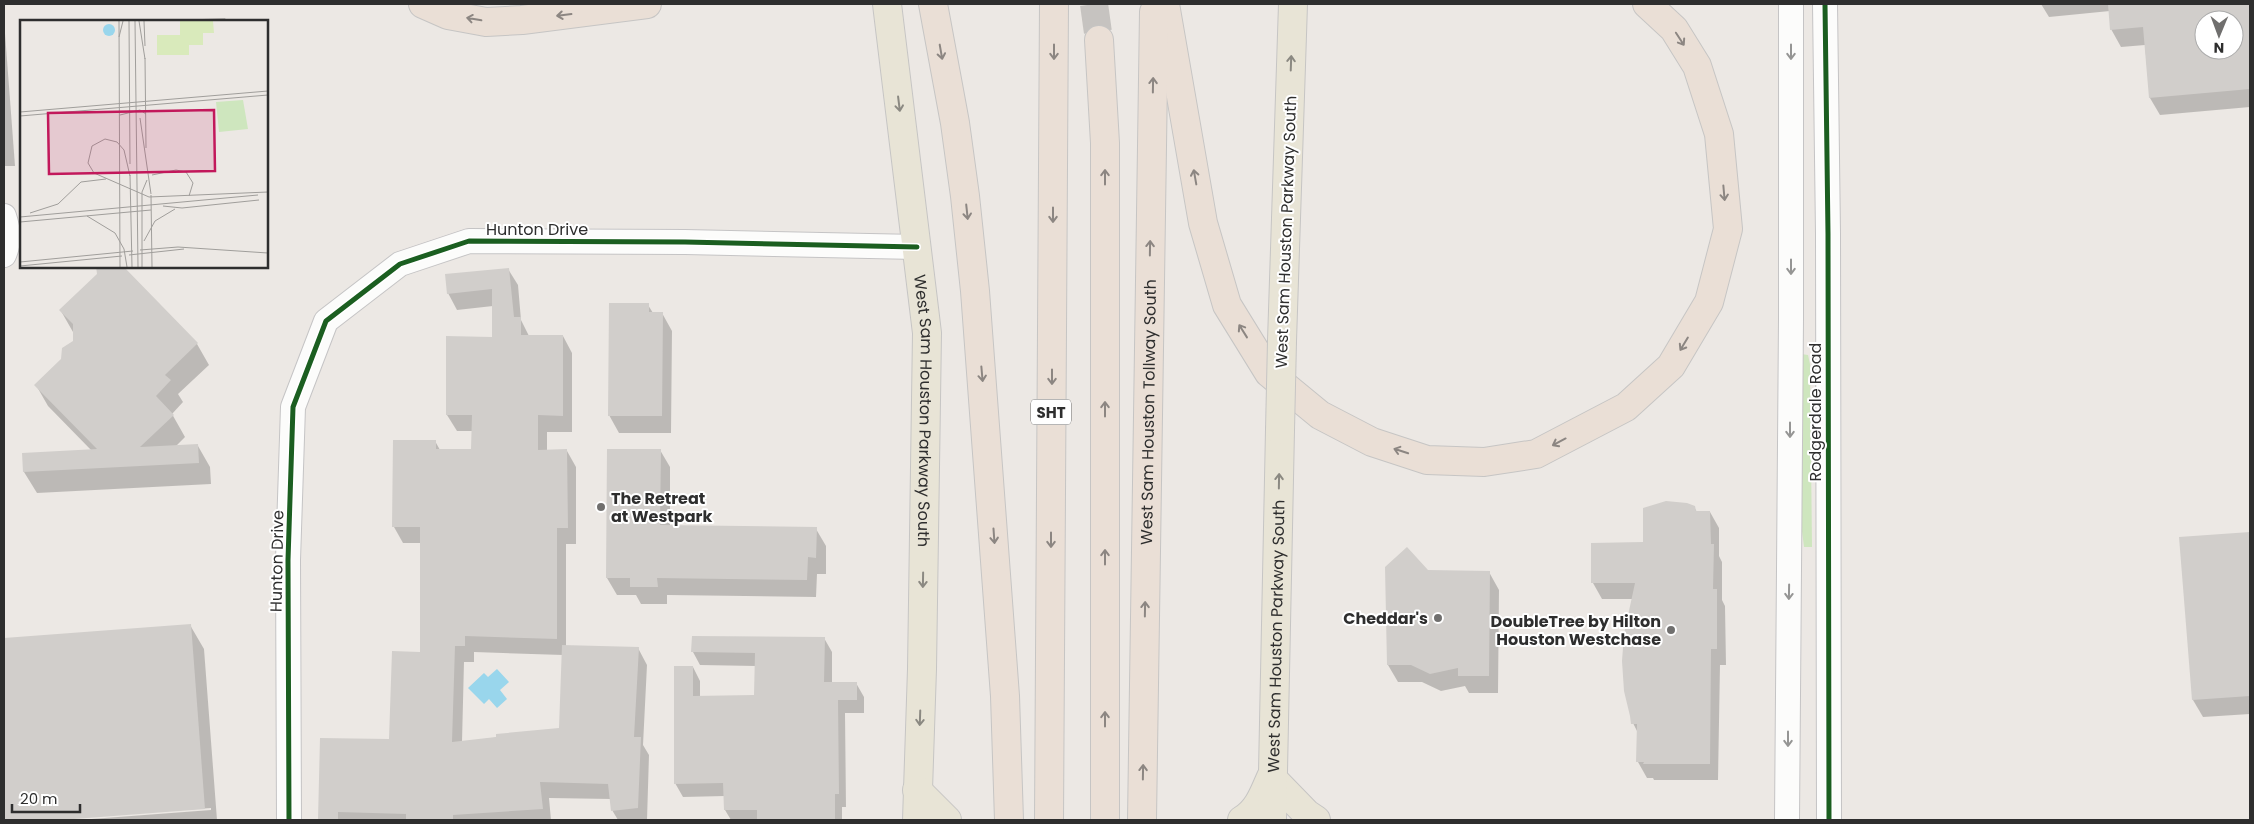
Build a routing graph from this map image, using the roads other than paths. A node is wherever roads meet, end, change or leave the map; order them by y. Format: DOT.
graph roads {
  1 [pos="423,4"];
  2 [pos="647,4"];
  3 [pos="887,4"];
  4 [pos="933,4"];
  5 [pos="1054,4"];
  6 [pos="1154,4"];
  7 [pos="1165,4"];
  8 [pos="1293,4"];
  9 [pos="1647,4"];
  10 [pos="1791,4"];
  11 [pos="1825,4"];
  12 [pos="1099,40"];
  13 [pos="4,216"];
  14 [pos="1791,232"];
  15 [pos="1828,234"];
  16 [pos="916,247"];
  17 [pos="4,255"];
  18 [pos="1272,777"];
  19 [pos="917,790"];
  20 [pos="289,820"];
  21 [pos="917,820"];
  22 [pos="947,820"];
  23 [pos="1009,820"];
  24 [pos="1049,820"];
  25 [pos="1106,820"];
  26 [pos="1142,820"];
  27 [pos="1242,820"];
  28 [pos="1272,820"];
  29 [pos="1316,820"];
  30 [pos="1787,820"];
  31 [pos="1829,820"];
  2 -- 1 [label="highway, one-way"];
  3 -- 16 [label="main road, West Sam Houston Parkway South, one-way"];
  4 -- 23 [label="highway, one-way"];
  5 -- 24 [label="highway, SHT, one-way"];
  26 -- 6 [label="highway, West Sam Houston Tollway South, one-way"];
  9 -- 7 [label="highway, one-way"];
  18 -- 8 [label="main road, West Sam Houston Parkway South, one-way, bridge"];
  10 -- 14 [label="street, Rodgerdale Road, one-way"];
  11 -- 15 [label="street, Rodgerdale Road"];
  25 -- 12 [label="highway, one-way"];
  13 -- 17 [label="street"];
  14 -- 15 [label="street"];
  14 -- 30 [label="street, Rodgerdale Road, one-way"];
  15 -- 31 [label="street, Rodgerdale Road"];
  16 -- 19 [label="main road, West Sam Houston Parkway South, one-way"];
  16 -- 20 [label="street, Hunton Drive"];
  18 -- 27 [label="main road"];
  18 -- 28 [label="main road, West Sam Houston Parkway South"];
  18 -- 29 [label="main road"];
  19 -- 21 [label="main road, West Sam Houston Parkway South"];
  19 -- 22 [label="main road"];
}
